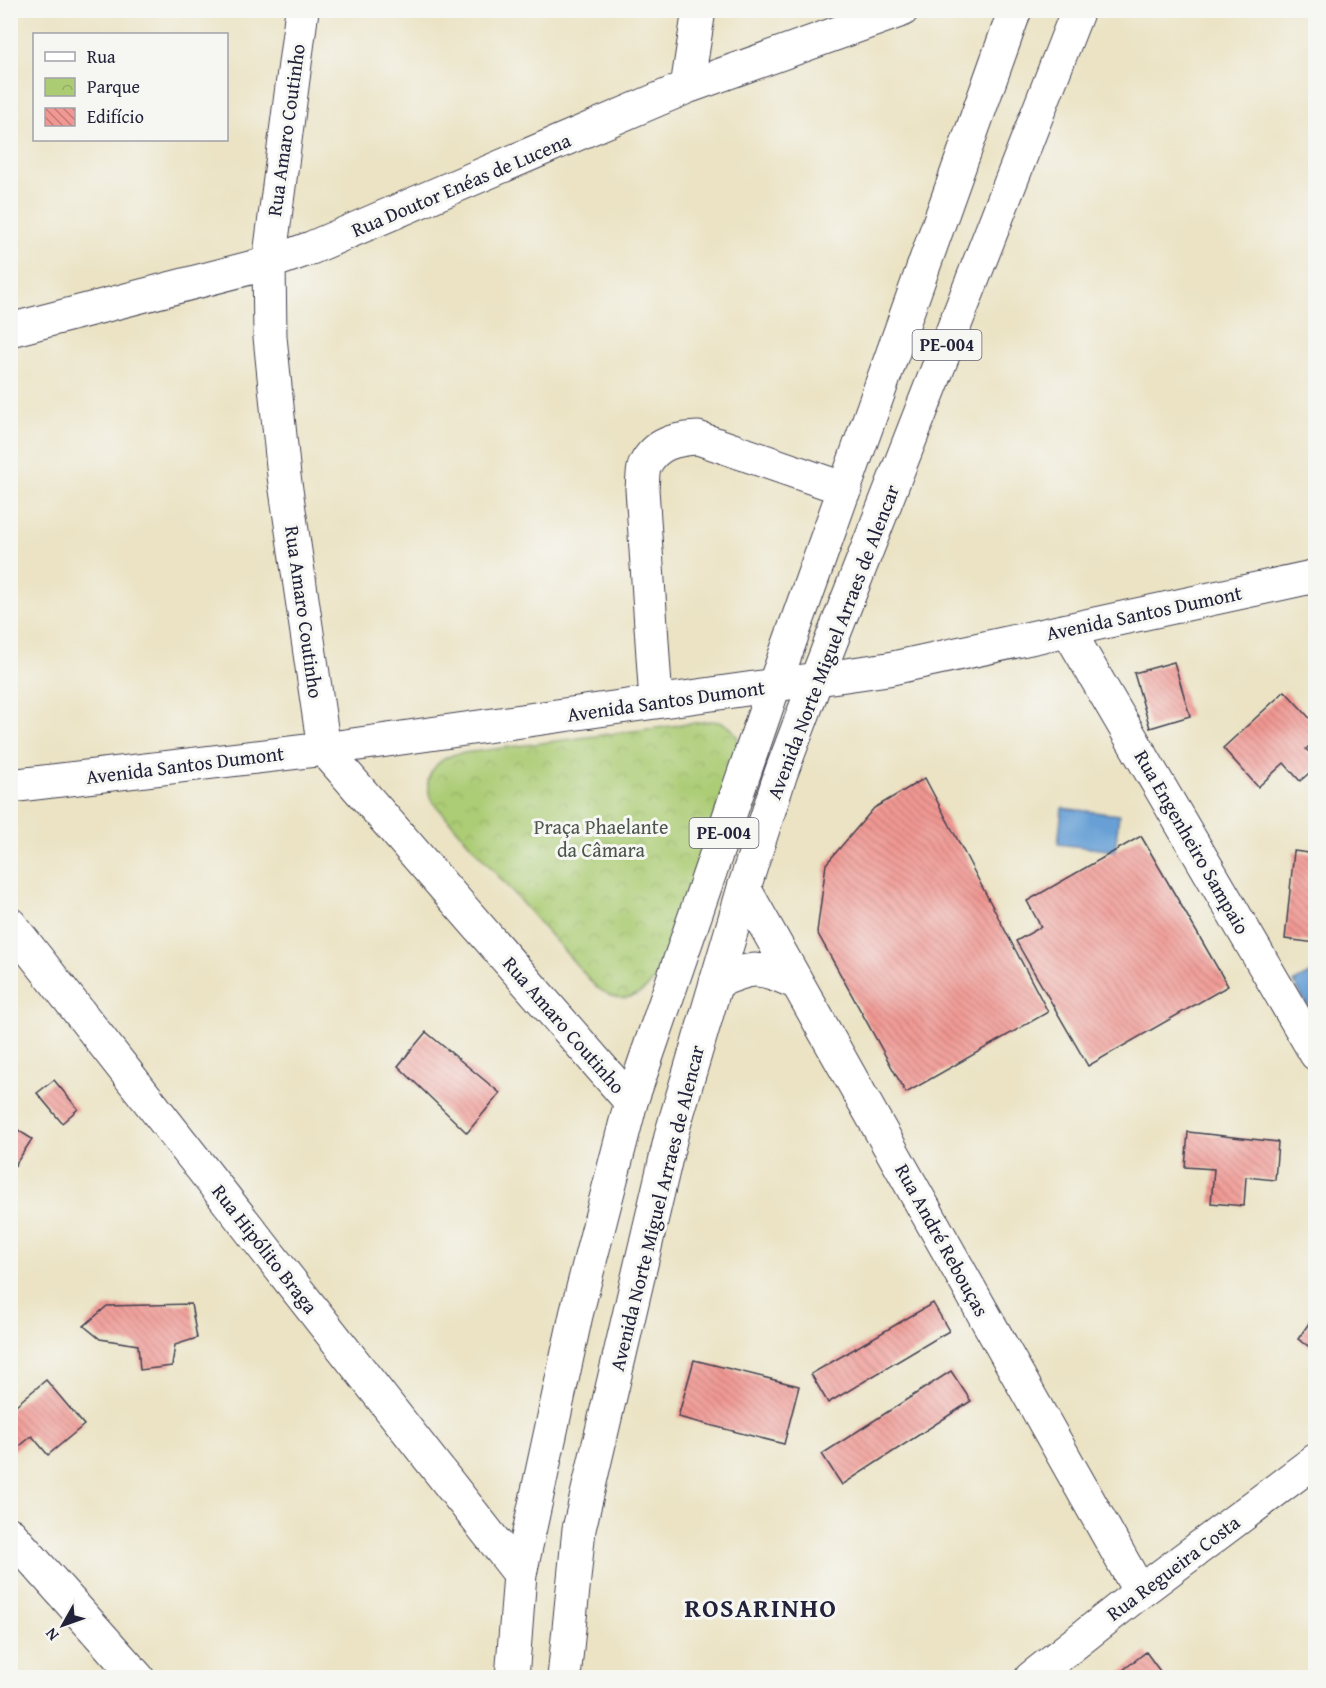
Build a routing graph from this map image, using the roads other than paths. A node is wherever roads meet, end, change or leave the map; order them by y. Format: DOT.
graph roads {
  1 [pos="302,10"];
  2 [pos="699,10"];
  3 [pos="902,10"];
  4 [pos="1015,10"];
  5 [pos="1077,10"];
  6 [pos="687,87"];
  7 [pos="269,263"];
  8 [pos="10,330"];
  9 [pos="845,489"];
  10 [pos="1316,576"];
  11 [pos="1068,630"];
  12 [pos="816,680"];
  13 [pos="774,686"];
  14 [pos="656,702"];
  15 [pos="324,748"];
  16 [pos="10,786"];
  17 [pos="744,888"];
  18 [pos="10,924"];
  19 [pos="716,982"];
  20 [pos="797,983"];
  21 [pos="1316,1054"];
  22 [pos="631,1102"];
  23 [pos="1316,1461"];
  24 [pos="10,1533"];
  25 [pos="520,1574"];
  26 [pos="1140,1592"];
  27 [pos="138,1677"];
  28 [pos="512,1677"];
  29 [pos="564,1677"];
  30 [pos="1031,1677"];
  1 -- 7 [label="street, Rua Amaro Coutinho"];
  2 -- 6 [label="street"];
  3 -- 6 [label="street, Rua Doutor Enéas de Lucena"];
  4 -- 9 [label="street, Avenida Norte Miguel Arraes de Alencar / PE-004"];
  5 -- 12 [label="street, Avenida Norte Miguel Arraes de Alencar / PE-004"];
  6 -- 7 [label="street, Rua Doutor Enéas de Lucena"];
  7 -- 8 [label="street, Rua Doutor Enéas de Lucena"];
  7 -- 15 [label="street, Rua Amaro Coutinho"];
  9 -- 13 [label="street, Avenida Norte Miguel Arraes de Alencar / PE-004"];
  9 -- 14 [label="street"];
  10 -- 11 [label="street, Avenida Santos Dumont"];
  11 -- 12 [label="street, Avenida Santos Dumont"];
  11 -- 21 [label="street, Rua Engenheiro Sampaio"];
  12 -- 13 [label="street, Avenida Santos Dumont"];
  12 -- 17 [label="street, Avenida Norte Miguel Arraes de Alencar / PE-004"];
  13 -- 14 [label="street, Avenida Santos Dumont"];
  13 -- 22 [label="street, Avenida Norte Miguel Arraes de Alencar / PE-004"];
  14 -- 15 [label="street, Avenida Santos Dumont"];
  15 -- 16 [label="street, Avenida Santos Dumont"];
  15 -- 22 [label="street, Rua Amaro Coutinho"];
  17 -- 19 [label="street, Avenida Norte Miguel Arraes de Alencar / PE-004"];
  17 -- 20 [label="street, Rua André Rebouças"];
  18 -- 25 [label="street, Rua Hipólito Braga"];
  19 -- 20 [label="street"];
  19 -- 29 [label="street, Avenida Norte Miguel Arraes de Alencar / PE-004"];
  20 -- 26 [label="street, Rua André Rebouças"];
  22 -- 25 [label="street, Avenida Norte Miguel Arraes de Alencar / PE-004"];
  23 -- 26 [label="street, Rua Regueira Costa"];
  24 -- 27 [label="street"];
  25 -- 28 [label="street, Avenida Norte Miguel Arraes de Alencar / PE-004"];
  26 -- 30 [label="street, Rua Regueira Costa"];
}
